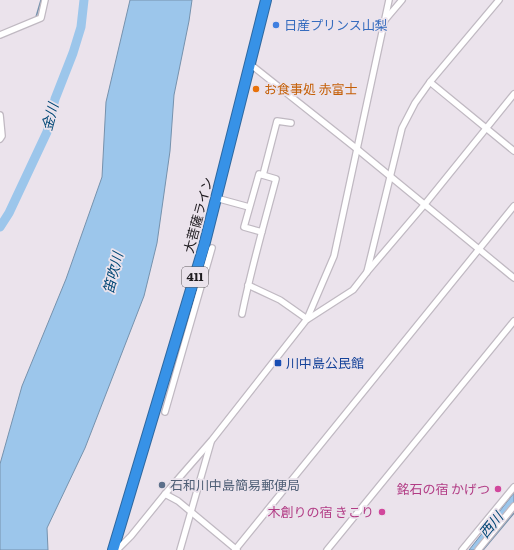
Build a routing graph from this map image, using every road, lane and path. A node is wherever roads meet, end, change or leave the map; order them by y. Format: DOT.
graph roads {
  1 [pos="45,0"];
  2 [pos="266,0"];
  3 [pos="389,0"];
  4 [pos="402,0"];
  5 [pos="499,0"];
  6 [pos="385,21"];
  7 [pos="0,35"];
  8 [pos="250,64"];
  9 [pos="430,82"];
  10 [pos="514,94"];
  11 [pos="0,115"];
  12 [pos="291,123"];
  13 [pos="486,128"];
  14 [pos="0,139"];
  15 [pos="357,149"];
  16 [pos="514,150"];
  17 [pos="263,176"];
  18 [pos="391,177"];
  19 [pos="216,198"];
  20 [pos="424,204"];
  21 [pos="514,206"];
  22 [pos="249,208"];
  23 [pos="262,232"];
  24 [pos="212,248"];
  25 [pos="478,249"];
  26 [pos="367,272"];
  27 [pos="514,278"];
  28 [pos="248,285"];
  29 [pos="194,294"];
  30 [pos="242,314"];
  31 [pos="307,319"];
  32 [pos="514,321"];
  33 [pos="165,412"];
  34 [pos="212,440"];
  35 [pos="514,487"];
  36 [pos="165,494"];
  37 [pos="514,506"];
  38 [pos="191,512"];
  39 [pos="131,536"];
  40 [pos="112,550"];
  41 [pos="118,550"];
  42 [pos="125,550"];
  43 [pos="180,550"];
  44 [pos="236,550"];
  45 [pos="327,550"];
  46 [pos="462,550"];
  47 [pos="478,550"];
  1 -- 7 [label="street"];
  2 -- 8 [label="highway, 大菩薩ライン / 411"];
  3 -- 6 [label="street"];
  4 -- 6 [label="street"];
  5 -- 9 [label="street"];
  6 -- 15 [label="street"];
  8 -- 15 [label="street"];
  8 -- 19 [label="highway, 大菩薩ライン / 411"];
  9 -- 13 [label="street"];
  9 -- 18 [label="street"];
  10 -- 13 [label="street"];
  11 -- 14 [label="street"];
  12 -- 17 [label="street"];
  13 -- 16 [label="street"];
  13 -- 20 [label="street"];
  15 -- 18 [label="street"];
  15 -- 31 [label="street"];
  17 -- 22 [label="street"];
  17 -- 23 [label="street"];
  18 -- 20 [label="street"];
  18 -- 26 [label="street"];
  19 -- 22 [label="street"];
  19 -- 29 [label="highway, 大菩薩ライン / 411"];
  20 -- 25 [label="street"];
  20 -- 26 [label="street"];
  21 -- 25 [label="street"];
  22 -- 23 [label="street"];
  23 -- 28 [label="street"];
  24 -- 29 [label="street"];
  25 -- 27 [label="street"];
  25 -- 44 [label="street"];
  26 -- 31 [label="street"];
  28 -- 30 [label="street"];
  28 -- 31 [label="street"];
  29 -- 33 [label="street"];
  29 -- 40 [label="highway, 大菩薩ライン / 411"];
  31 -- 34 [label="street"];
  32 -- 45 [label="street"];
  34 -- 36 [label="street"];
  34 -- 38 [label="street"];
  35 -- 46 [label="street"];
  36 -- 38 [label="street"];
  36 -- 39 [label="street"];
  37 -- 47 [label="street"];
  38 -- 43 [label="street"];
  38 -- 44 [label="street"];
  39 -- 41 [label="street"];
  39 -- 42 [label="street"];
}
